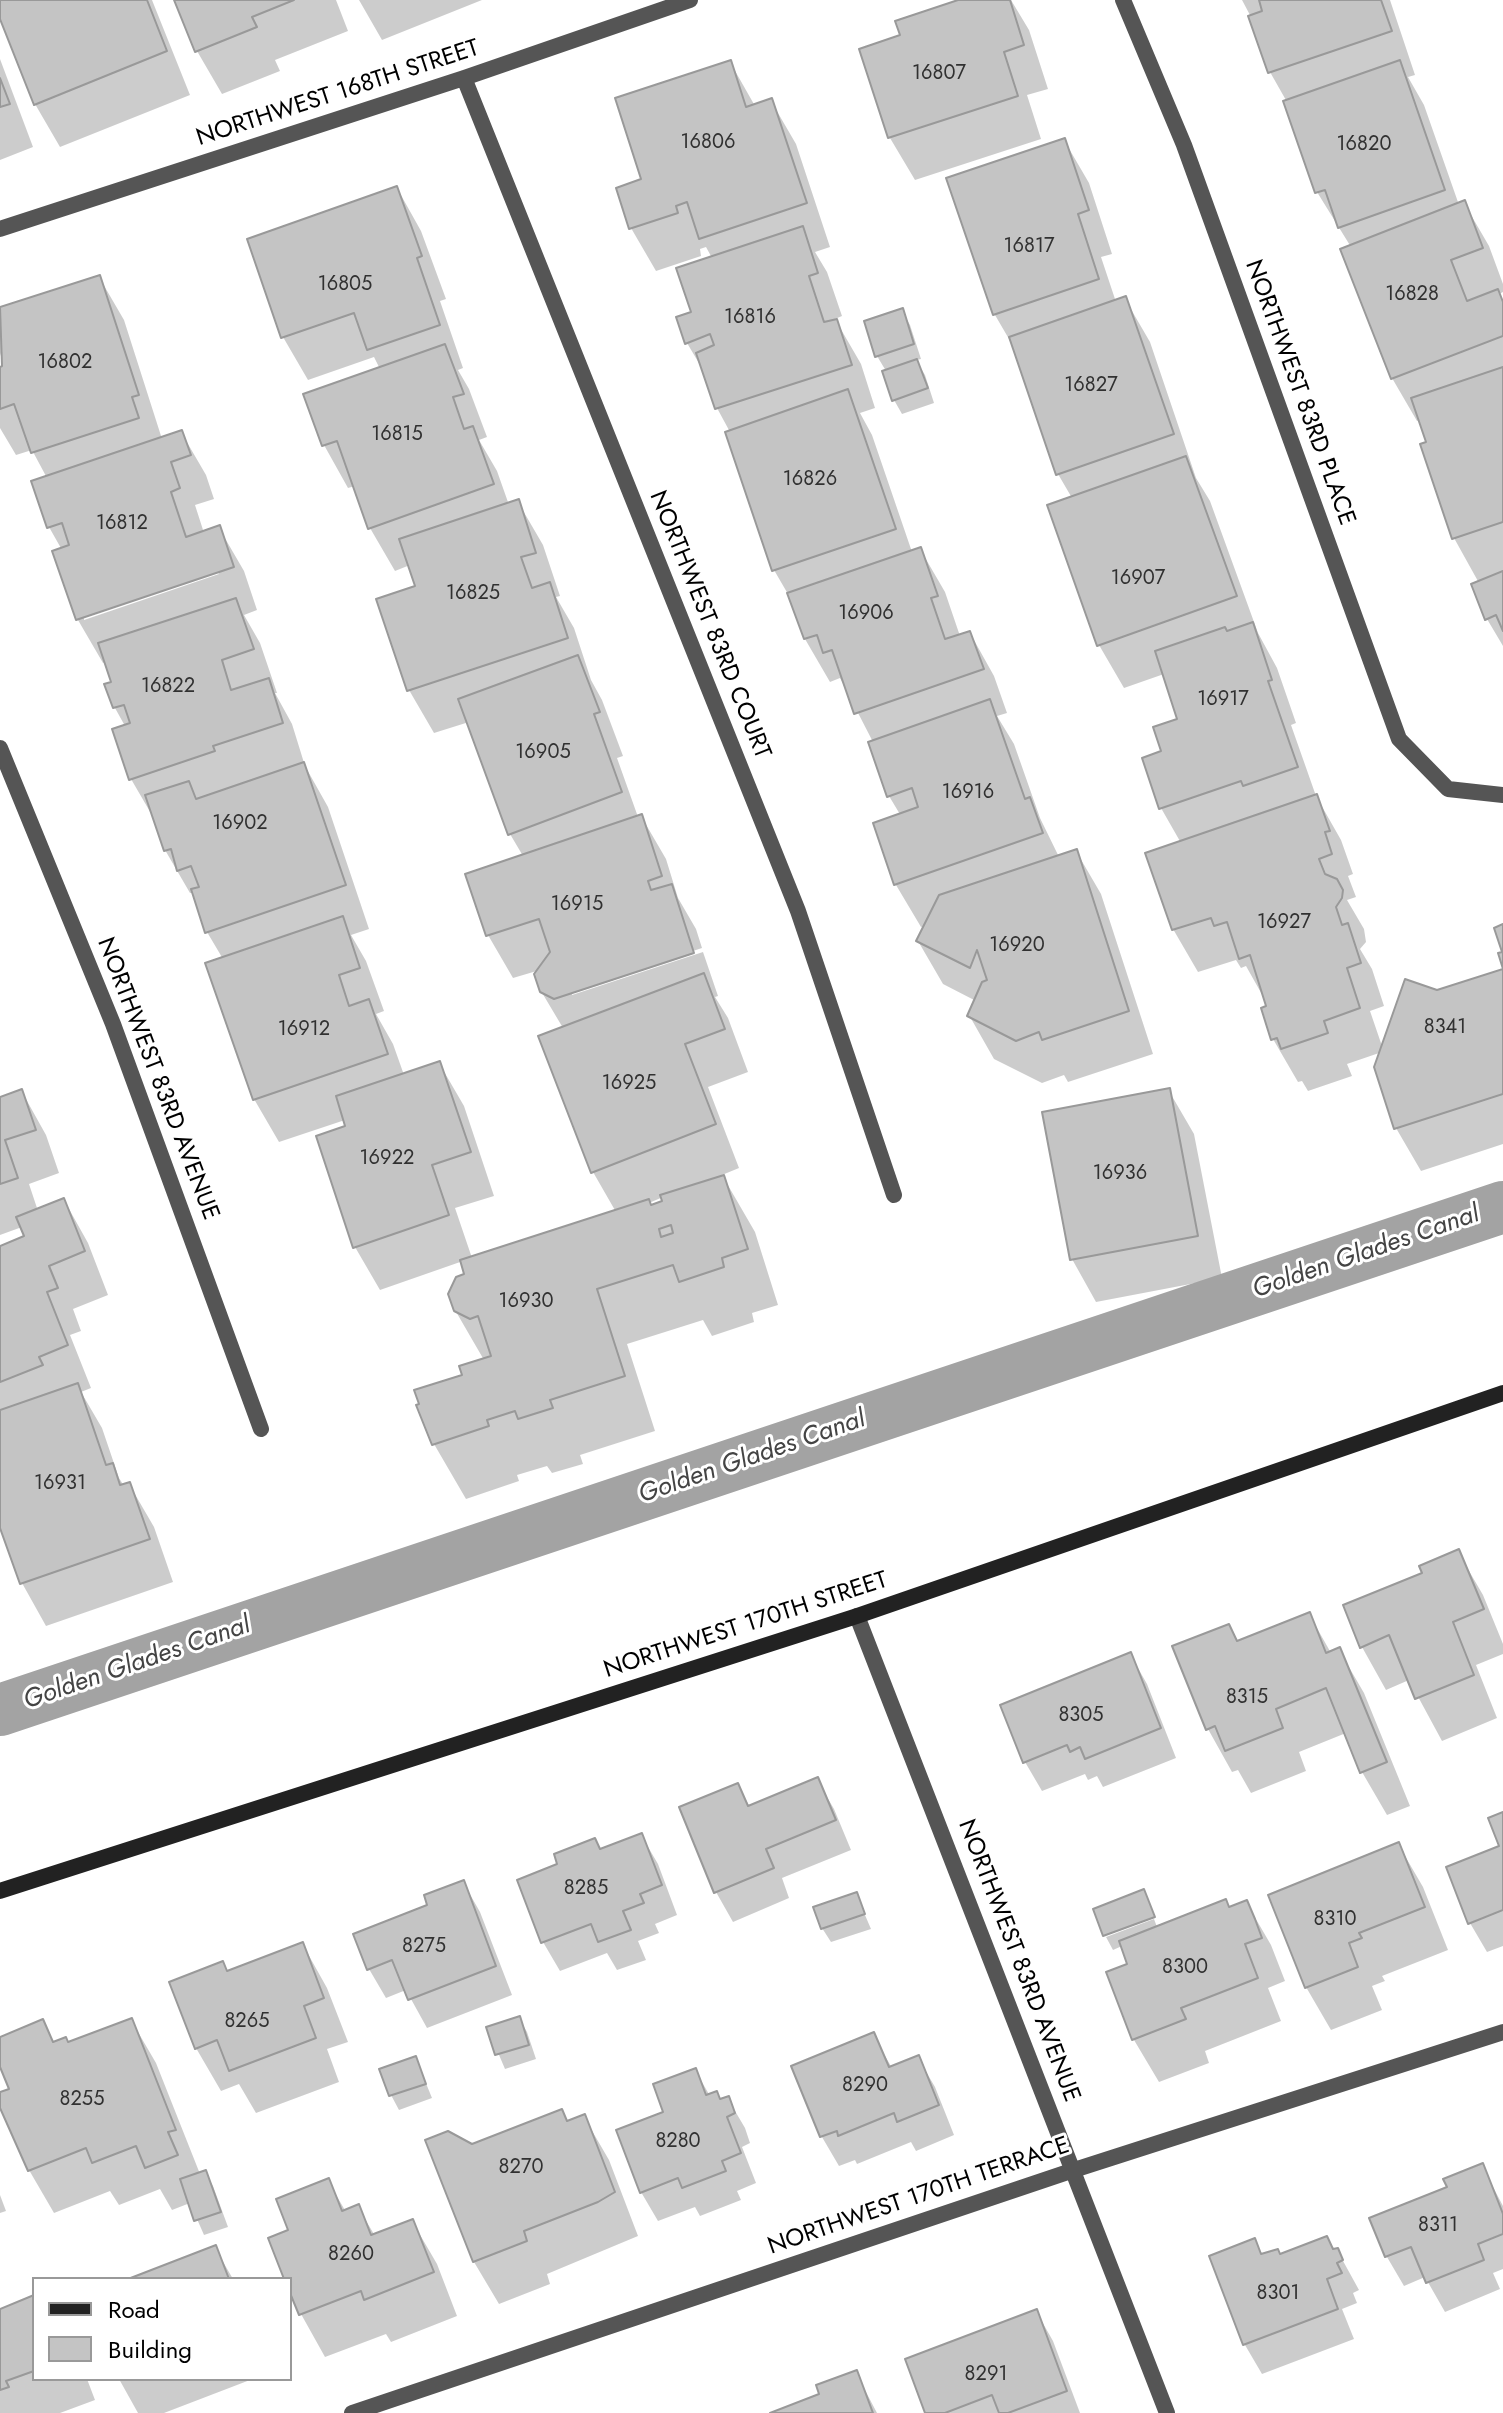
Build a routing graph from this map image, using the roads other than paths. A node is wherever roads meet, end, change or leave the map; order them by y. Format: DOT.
graph roads {
  1 [pos="690,0"];
  2 [pos="1123,0"];
  3 [pos="464,78"];
  4 [pos="0,229"];
  5 [pos="0,748"];
  6 [pos="1503,795"];
  7 [pos="894,1195"];
  8 [pos="1503,1393"];
  9 [pos="261,1429"];
  10 [pos="857,1616"];
  11 [pos="0,1891"];
  12 [pos="1503,2032"];
  13 [pos="1074,2170"];
  14 [pos="352,2413"];
  15 [pos="1167,2413"];
  1 -- 3 [label="street, NORTHWEST 168TH STREET"];
  2 -- 6 [label="street, NORTHWEST 83RD PLACE"];
  3 -- 4 [label="street, NORTHWEST 168TH STREET"];
  3 -- 7 [label="street, NORTHWEST 83RD COURT"];
  5 -- 9 [label="street, NORTHWEST 83RD AVENUE"];
  8 -- 10 [label="street, NORTHWEST 170TH STREET"];
  10 -- 11 [label="street, NORTHWEST 170TH STREET"];
  10 -- 13 [label="street, NORTHWEST 83RD AVENUE"];
  12 -- 13 [label="street, NORTHWEST 170TH TERRACE"];
  13 -- 14 [label="street, NORTHWEST 170TH TERRACE"];
  13 -- 15 [label="street, NORTHWEST 83RD AVENUE"];
}
